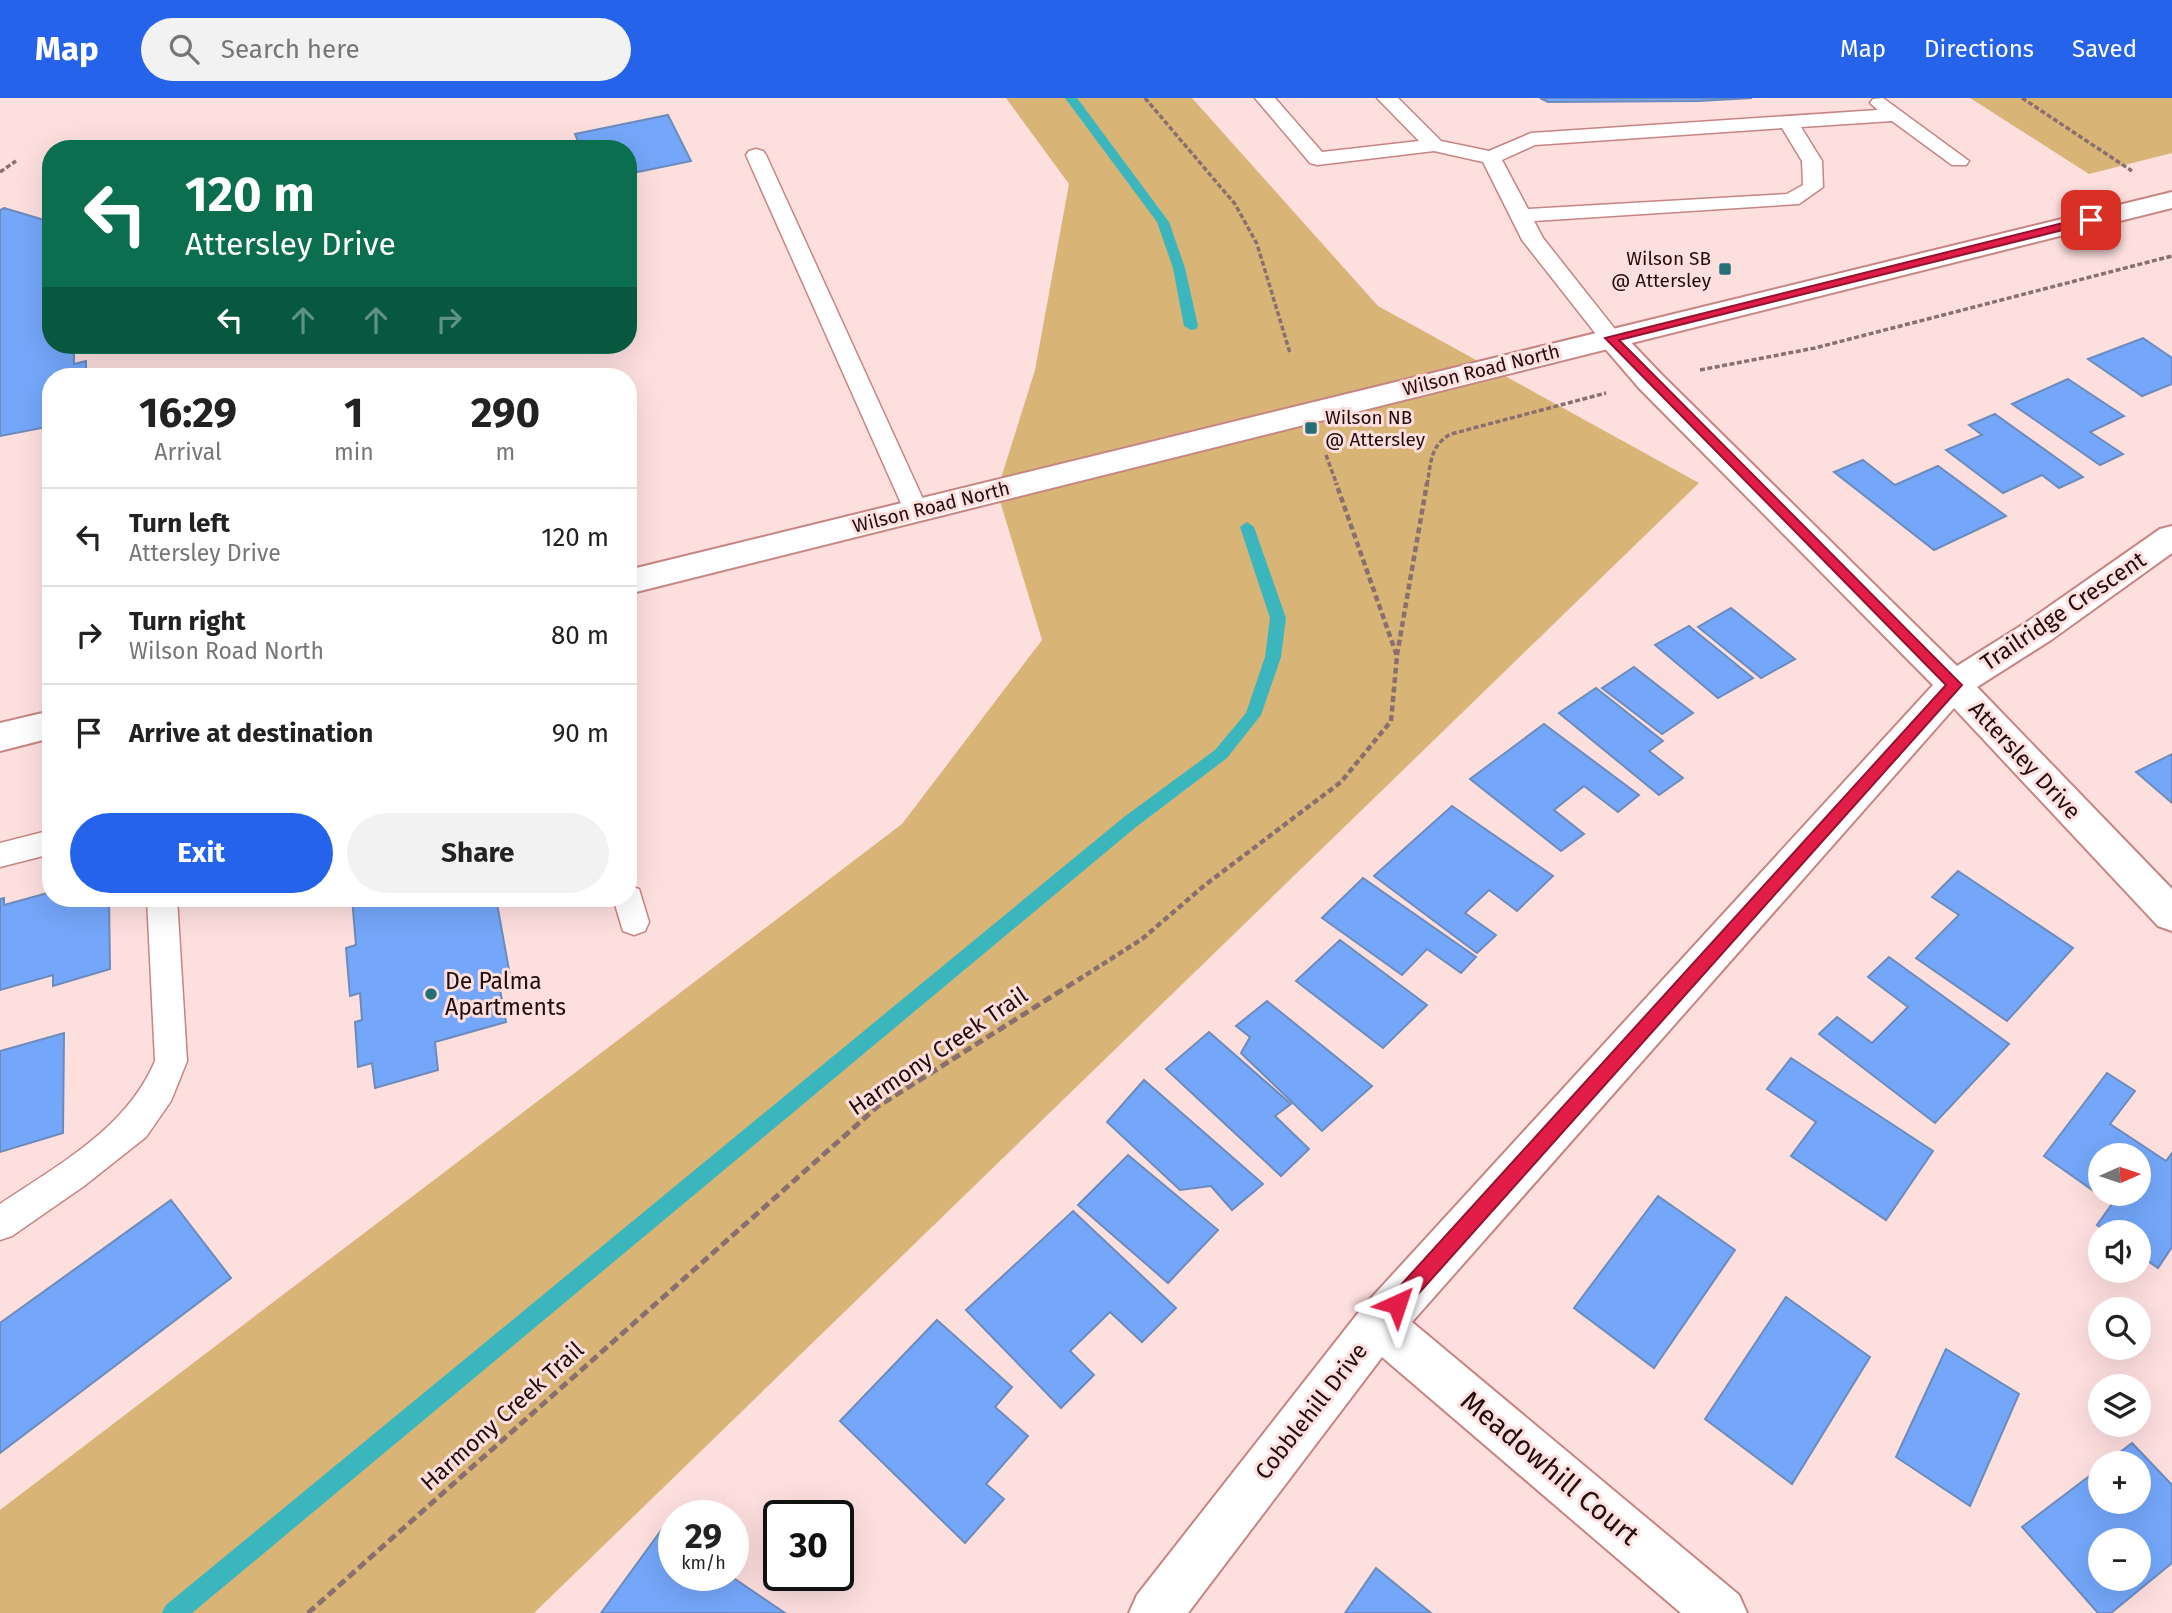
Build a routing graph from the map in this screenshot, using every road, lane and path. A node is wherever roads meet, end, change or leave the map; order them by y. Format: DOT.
graph roads {
  1 [pos="1145,98"];
  2 [pos="1265,98"];
  3 [pos="1387,98"];
  4 [pos="1874,98"];
  5 [pos="2022,98"];
  6 [pos="1895,115"];
  7 [pos="1789,122"];
  8 [pos="1434,145"];
  9 [pos="756,155"];
  10 [pos="1491,158"];
  11 [pos="16,160"];
  12 [pos="1959,161"];
  13 [pos="0,172"];
  14 [pos="2134,172"];
  15 [pos="2172,200"];
  16 [pos="1521,216"];
  17 [pos="2172,256"];
  18 [pos="1611,338"];
  19 [pos="1290,353"];
  20 [pos="1691,372"];
  21 [pos="1606,393"];
  22 [pos="1326,455"];
  23 [pos="916,510"];
  24 [pos="2172,537"];
  25 [pos="637,580"];
  26 [pos="1397,656"];
  27 [pos="1954,685"];
  28 [pos="42,726"];
  29 [pos="0,737"];
  30 [pos="42,844"];
  31 [pos="0,855"];
  32 [pos="162,907"];
  33 [pos="2172,915"];
  34 [pos="0,1224"];
  35 [pos="1379,1324"];
  36 [pos="308,1613"];
  37 [pos="1155,1613"];
  38 [pos="1721,1613"];
  1 -- 19 [label="path"];
  2 -- 8 [label="lane"];
  3 -- 8 [label="lane"];
  4 -- 6 [label="lane"];
  5 -- 14 [label="path"];
  6 -- 7 [label="lane"];
  6 -- 12 [label="lane"];
  7 -- 10 [label="lane"];
  7 -- 16 [label="lane"];
  8 -- 10 [label="lane"];
  9 -- 23 [label="lane"];
  10 -- 16 [label="lane"];
  11 -- 13 [label="path"];
  15 -- 18 [label="street, Wilson Road North"];
  16 -- 18 [label="lane"];
  17 -- 20 [label="path"];
  18 -- 23 [label="street, Wilson Road North"];
  18 -- 27 [label="street, Attersley Drive"];
  21 -- 26 [label="path"];
  22 -- 26 [label="path, Harmony Creek Trail"];
  23 -- 25 [label="street, Wilson Road North"];
  24 -- 27 [label="street, Trailridge Crescent"];
  26 -- 36 [label="path, Harmony Creek Trail"];
  27 -- 33 [label="street, Attersley Drive"];
  27 -- 35 [label="street, Cobblehill Drive"];
  28 -- 29 [label="street"];
  30 -- 31 [label="lane"];
  32 -- 34 [label="lane"];
  35 -- 37 [label="street, Cobblehill Drive"];
  35 -- 38 [label="street, Meadowhill Court"];
}
